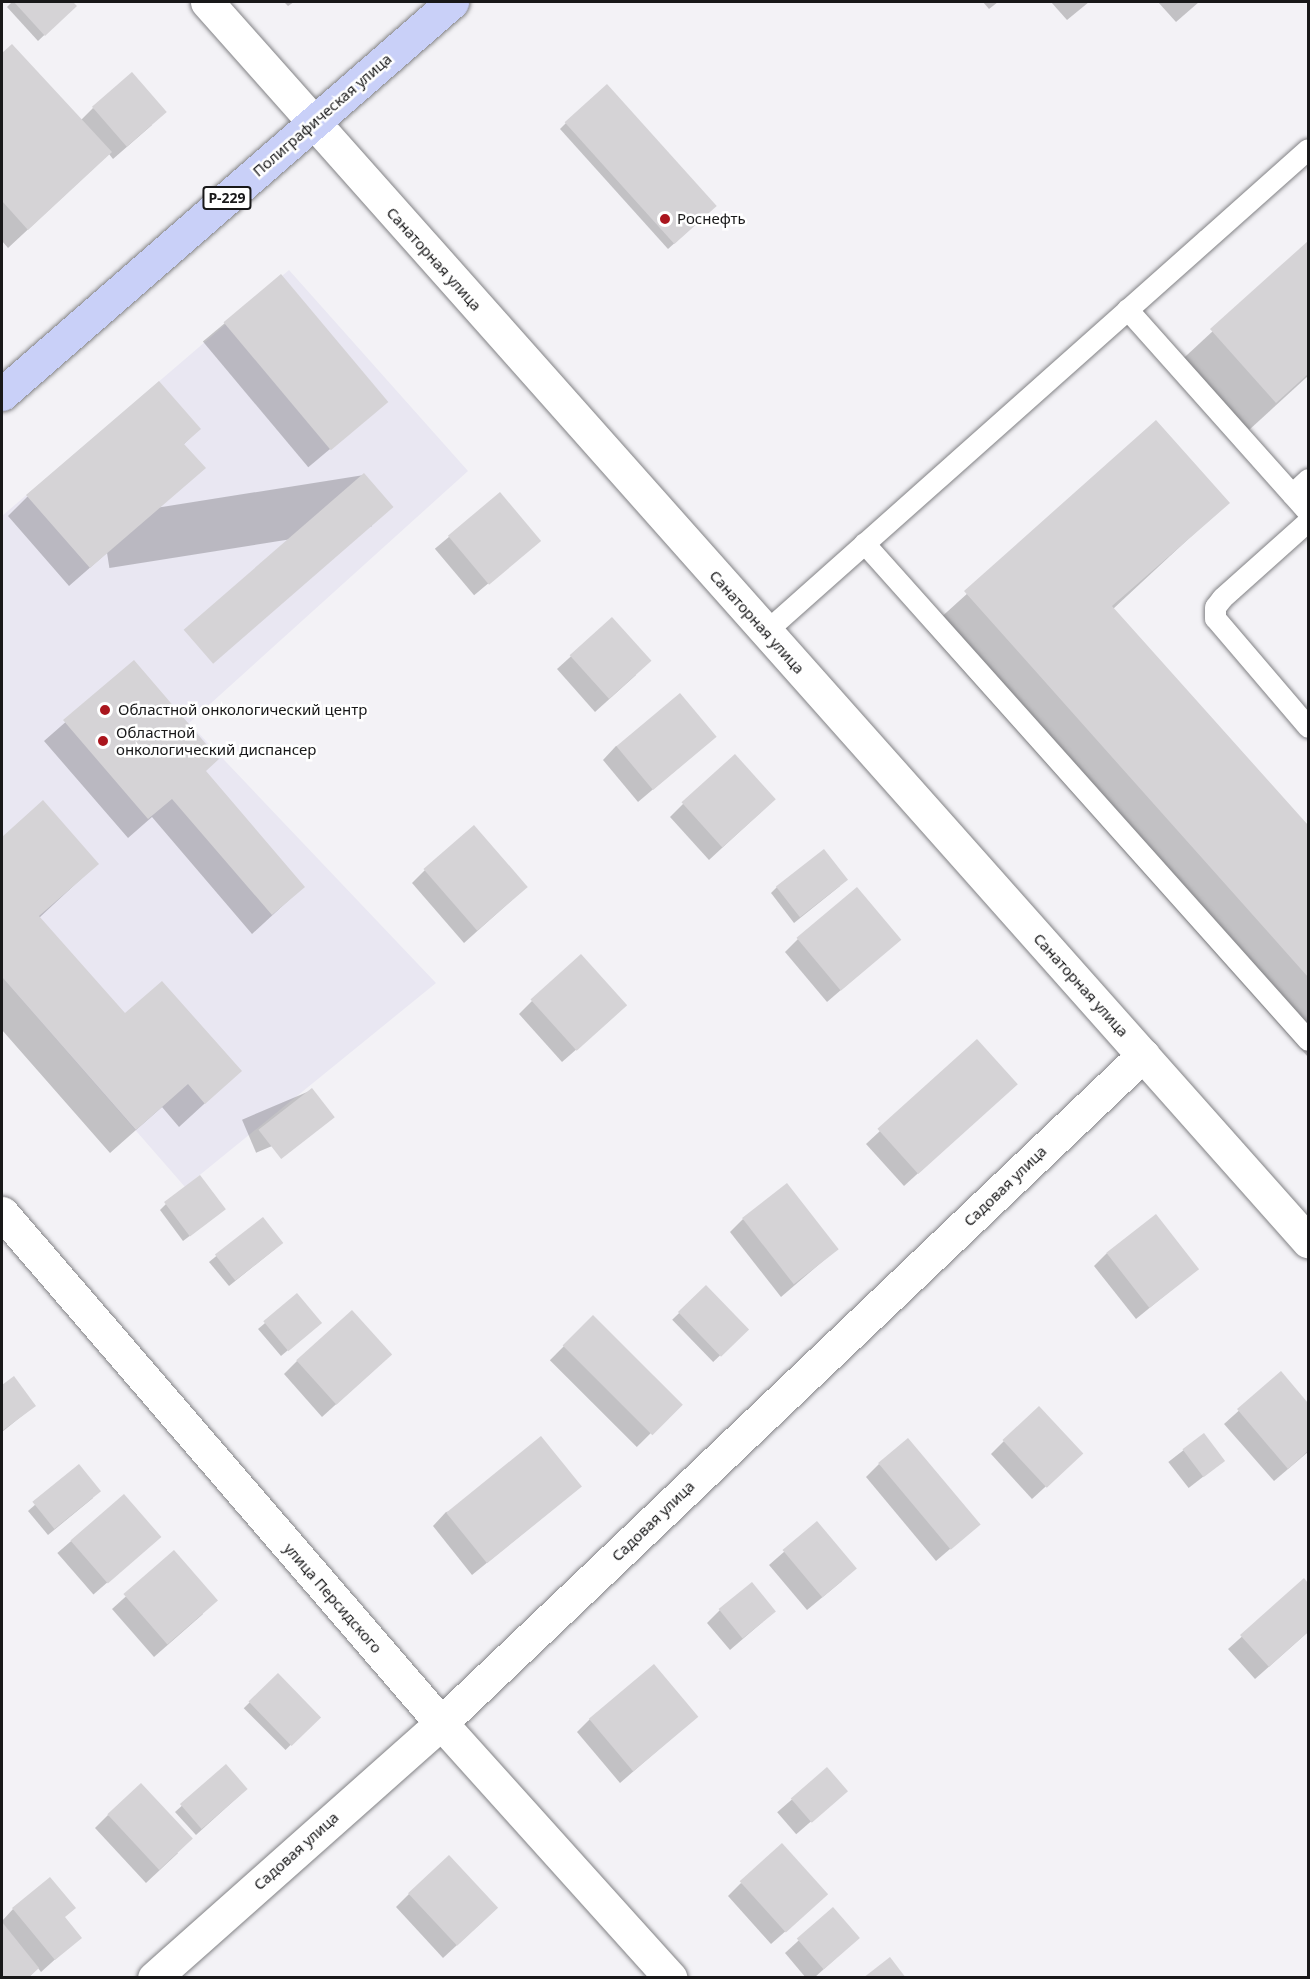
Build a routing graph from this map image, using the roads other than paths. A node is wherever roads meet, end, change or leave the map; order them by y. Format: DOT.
graph roads {
  1 [pos="207,2"];
  2 [pos="452,2"];
  3 [pos="313,123"];
  4 [pos="1308,148"];
  5 [pos="1127,309"];
  6 [pos="2,394"];
  7 [pos="1308,479"];
  8 [pos="1292,494"];
  9 [pos="1308,512"];
  10 [pos="1308,521"];
  11 [pos="864,543"];
  12 [pos="766,631"];
  13 [pos="1308,727"];
  14 [pos="1308,1040"];
  15 [pos="1143,1055"];
  16 [pos="2,1213"];
  17 [pos="1308,1241"];
  18 [pos="441,1723"];
  19 [pos="154,1977"];
  20 [pos="671,1977"];
  1 -- 3 [label="street, Санаторная улица"];
  2 -- 3 [label="main road, Полиграфическая улица / Р-229"];
  3 -- 6 [label="main road, Полиграфическая улица / Р-229"];
  3 -- 12 [label="street, Санаторная улица"];
  4 -- 5 [label="lane"];
  5 -- 8 [label="lane"];
  5 -- 11 [label="lane"];
  7 -- 8 [label="lane"];
  8 -- 9 [label="lane"];
  10 -- 13 [label="lane"];
  11 -- 12 [label="lane"];
  11 -- 14 [label="lane"];
  12 -- 15 [label="street, Санаторная улица"];
  15 -- 17 [label="street, Санаторная улица"];
  15 -- 18 [label="street, Садовая улица"];
  16 -- 18 [label="street, улица Персидского"];
  18 -- 19 [label="street, Садовая улица"];
  18 -- 20 [label="street, улица Персидского"];
}
